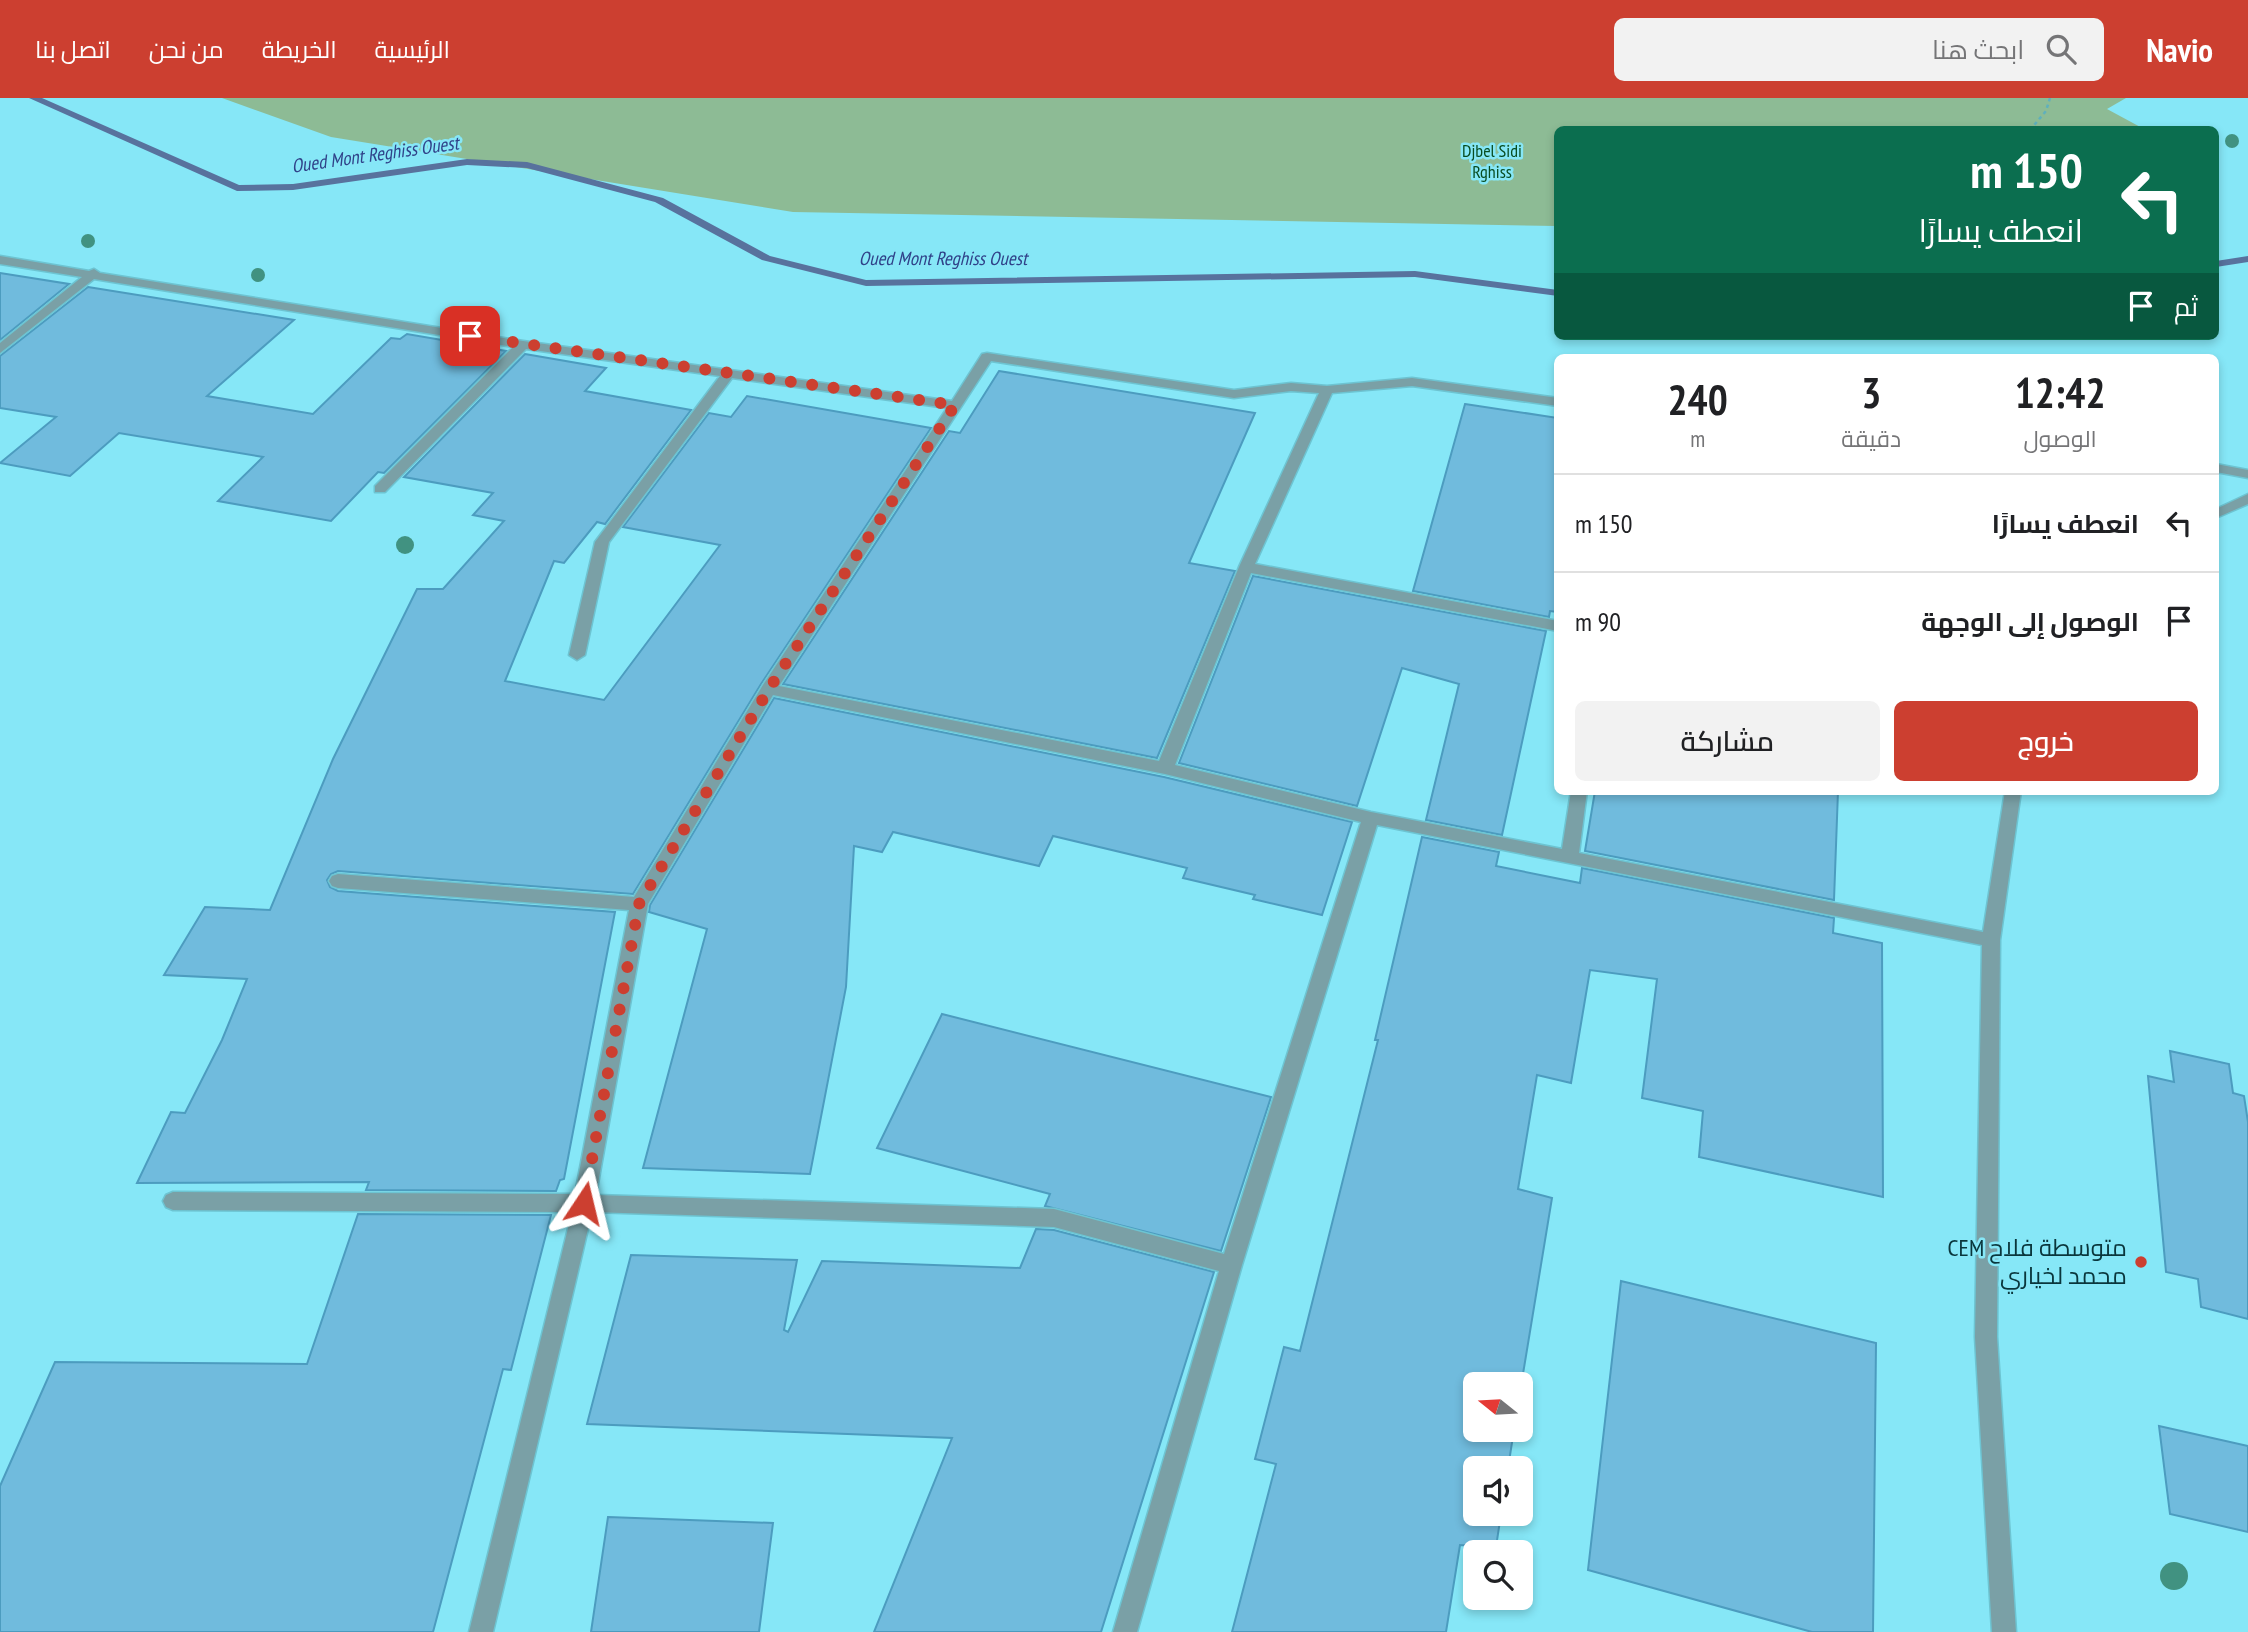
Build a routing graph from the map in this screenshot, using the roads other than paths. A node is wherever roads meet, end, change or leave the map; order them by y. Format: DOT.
graph roads {
  1 [pos="0,260"];
  2 [pos="94,273"];
  3 [pos="523,345"];
  4 [pos="0,349"];
  5 [pos="728,374"];
  6 [pos="1327,390"];
  7 [pos="1554,401"];
  8 [pos="955,405"];
  9 [pos="2219,469"];
  10 [pos="2248,474"];
  11 [pos="380,489"];
  12 [pos="2248,498"];
  13 [pos="2219,512"];
  14 [pos="1246,566"];
  15 [pos="1554,625"];
  16 [pos="577,655"];
  17 [pos="769,689"];
  18 [pos="1165,768"];
  19 [pos="1578,795"];
  20 [pos="2012,795"];
  21 [pos="1371,818"];
  22 [pos="1570,856"];
  23 [pos="338,881"];
  24 [pos="639,904"];
  25 [pos="1991,940"];
  26 [pos="173,1201"];
  27 [pos="584,1203"];
  28 [pos="1231,1265"];
  29 [pos="481,1632"];
  30 [pos="1125,1632"];
  31 [pos="2004,1632"];
  1 -- 2 [label="street"];
  2 -- 3 [label="street"];
  2 -- 4 [label="street"];
  3 -- 5 [label="street"];
  3 -- 11 [label="street"];
  5 -- 8 [label="street"];
  5 -- 16 [label="street"];
  6 -- 7 [label="street"];
  6 -- 8 [label="street"];
  6 -- 14 [label="street"];
  8 -- 17 [label="street"];
  9 -- 10 [label="street"];
  12 -- 13 [label="street"];
  14 -- 15 [label="street"];
  14 -- 18 [label="street"];
  17 -- 18 [label="street"];
  17 -- 24 [label="street"];
  18 -- 21 [label="street"];
  19 -- 22 [label="street"];
  20 -- 25 [label="street"];
  21 -- 22 [label="street"];
  21 -- 28 [label="street"];
  22 -- 25 [label="street"];
  23 -- 24 [label="street"];
  24 -- 27 [label="street"];
  25 -- 31 [label="street"];
  26 -- 27 [label="street"];
  27 -- 28 [label="street"];
  27 -- 29 [label="street"];
  28 -- 30 [label="street"];
}
